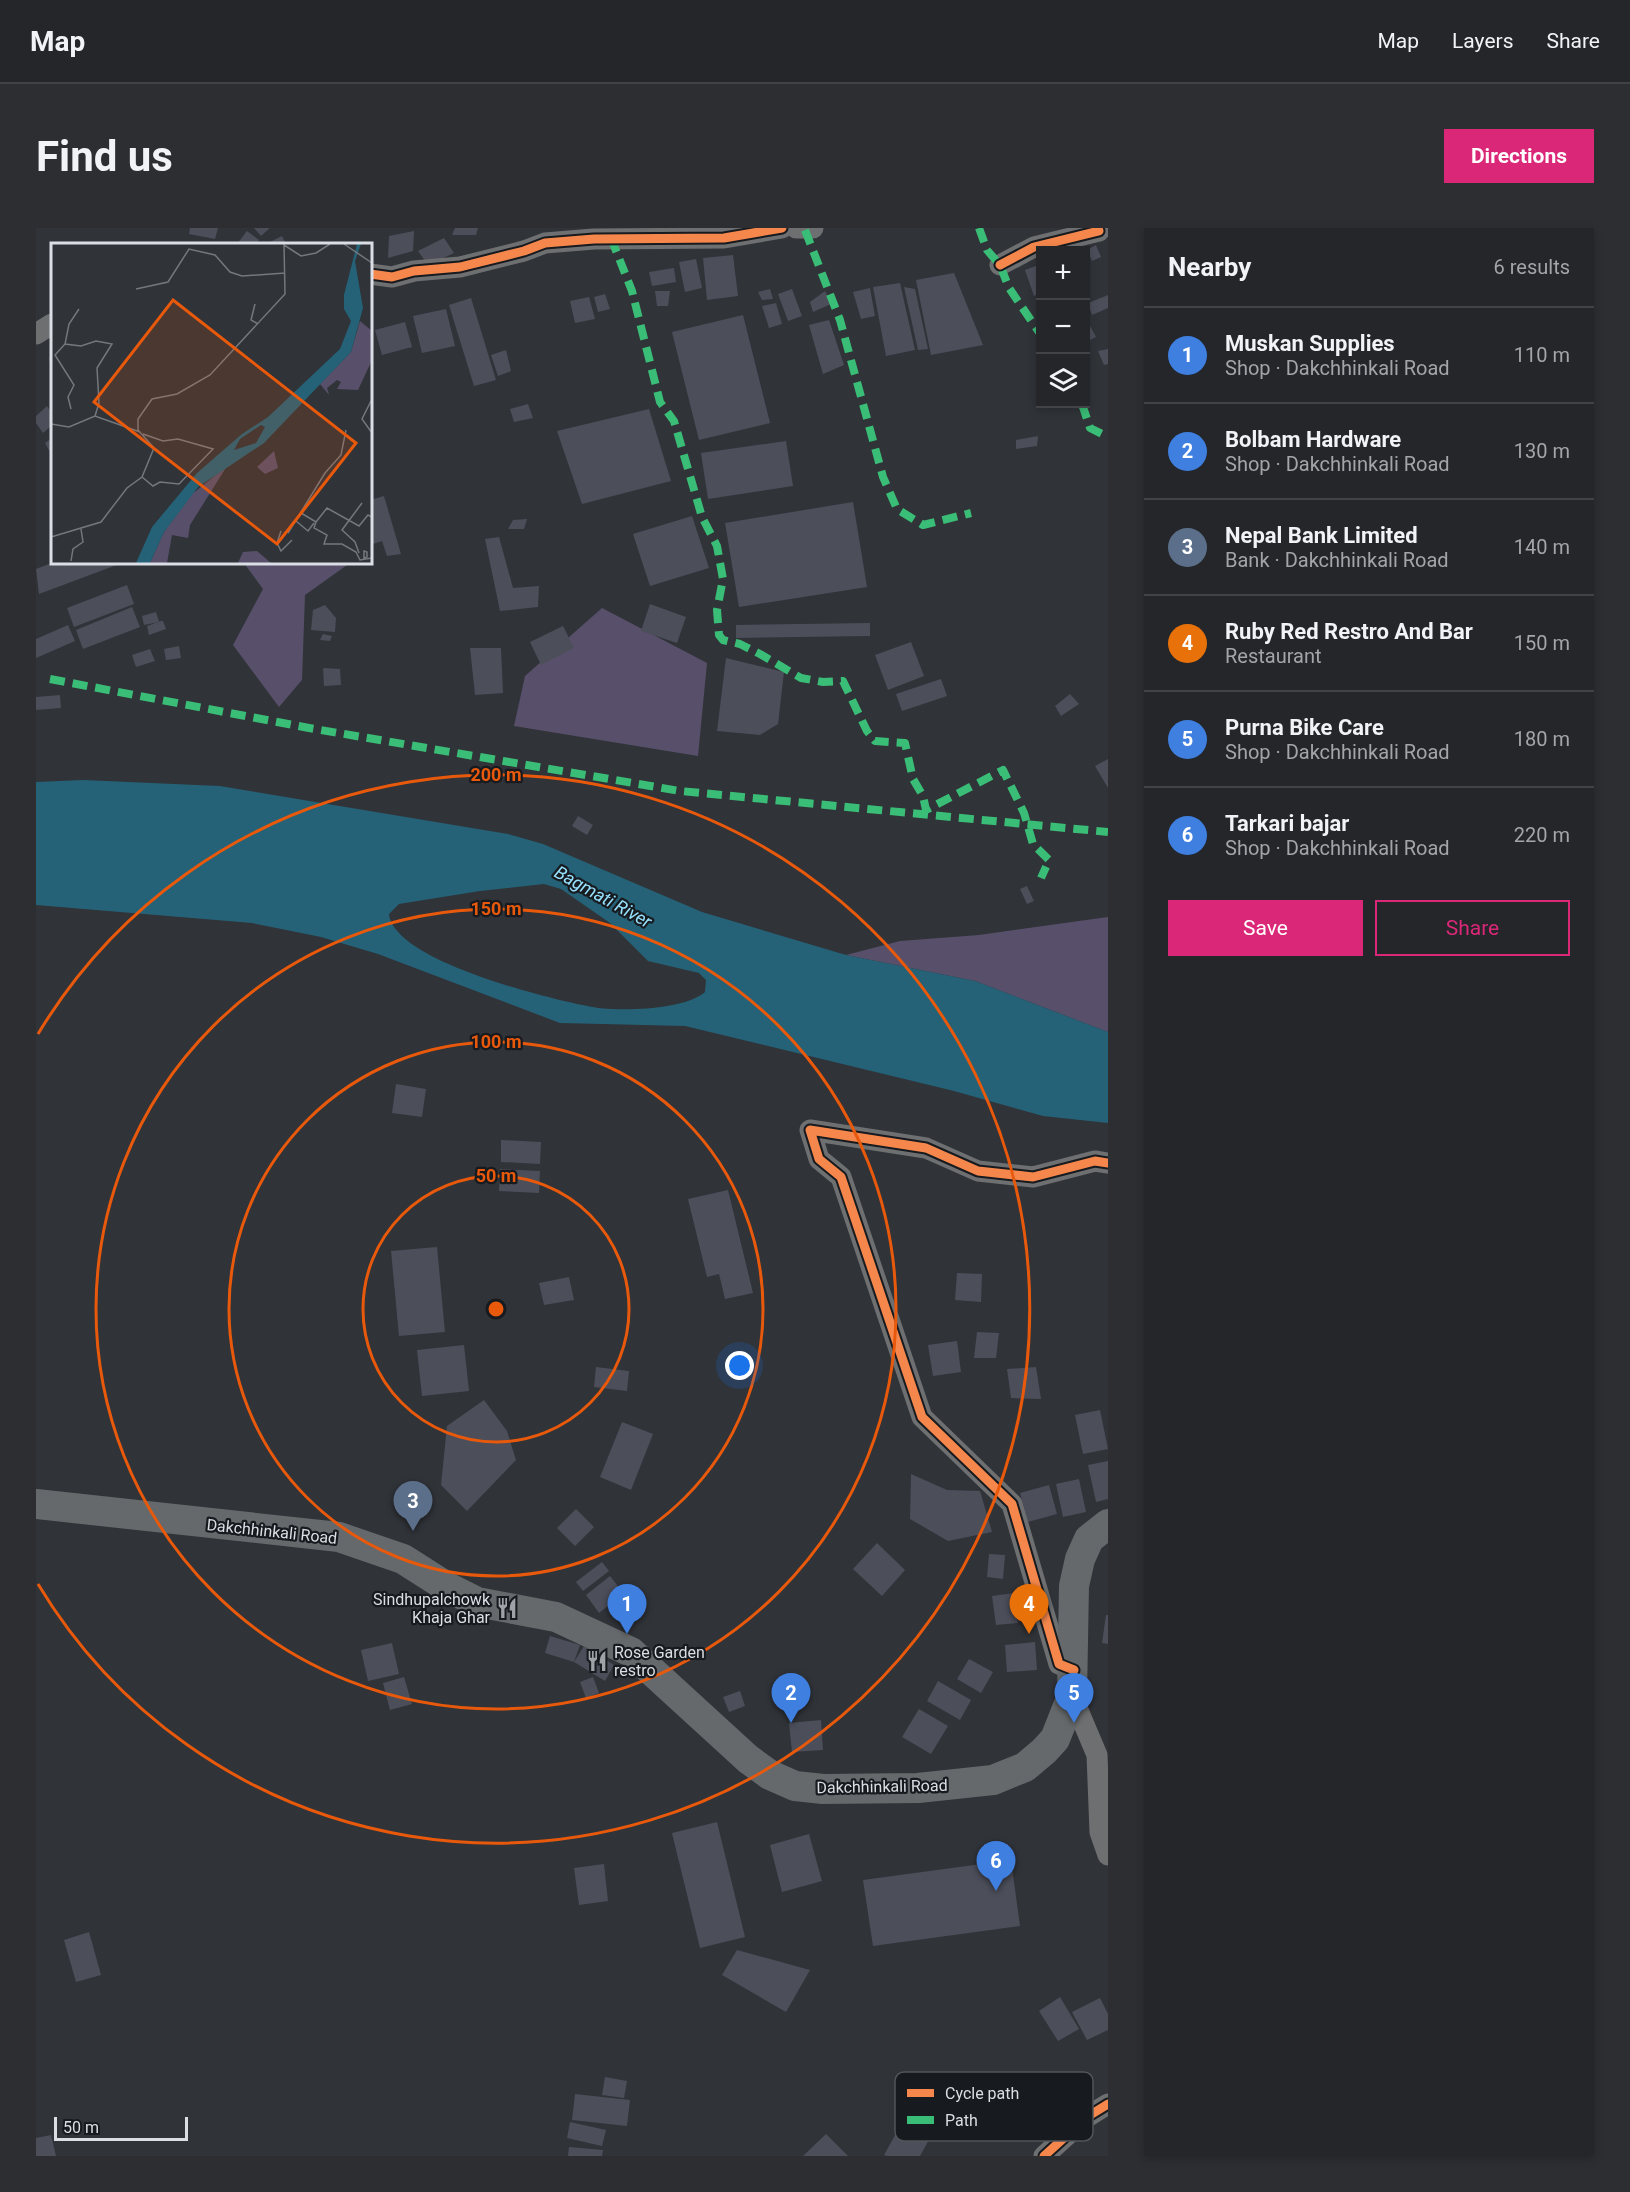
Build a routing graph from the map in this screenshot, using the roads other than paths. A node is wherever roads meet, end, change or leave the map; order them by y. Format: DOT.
graph roads {
  1 [pos="782,228"];
  2 [pos="796,228"];
  3 [pos="813,228"];
  4 [pos="1098,228"];
  5 [pos="1000,266"];
  6 [pos="372,274"];
  7 [pos="51,325"];
  8 [pos="36,334"];
  9 [pos="1108,1163"];
  10 [pos="36,1504"];
  11 [pos="1108,1524"];
  12 [pos="1073,1683"];
  13 [pos="1108,1855"];
  14 [pos="1108,2104"];
  15 [pos="1093,2113"];
  16 [pos="1061,2141"];
  17 [pos="1044,2156"];
  1 -- 6 [label="street"];
  2 -- 3 [label="street"];
  4 -- 5 [label="street"];
  7 -- 8 [label="street"];
  9 -- 12 [label="street"];
  10 -- 12 [label="main road, Dakchhinkali Road"];
  11 -- 12 [label="main road, Dakchhinkali Road"];
  12 -- 13 [label="street"];
  14 -- 15 [label="street"];
  16 -- 17 [label="street"];
}
